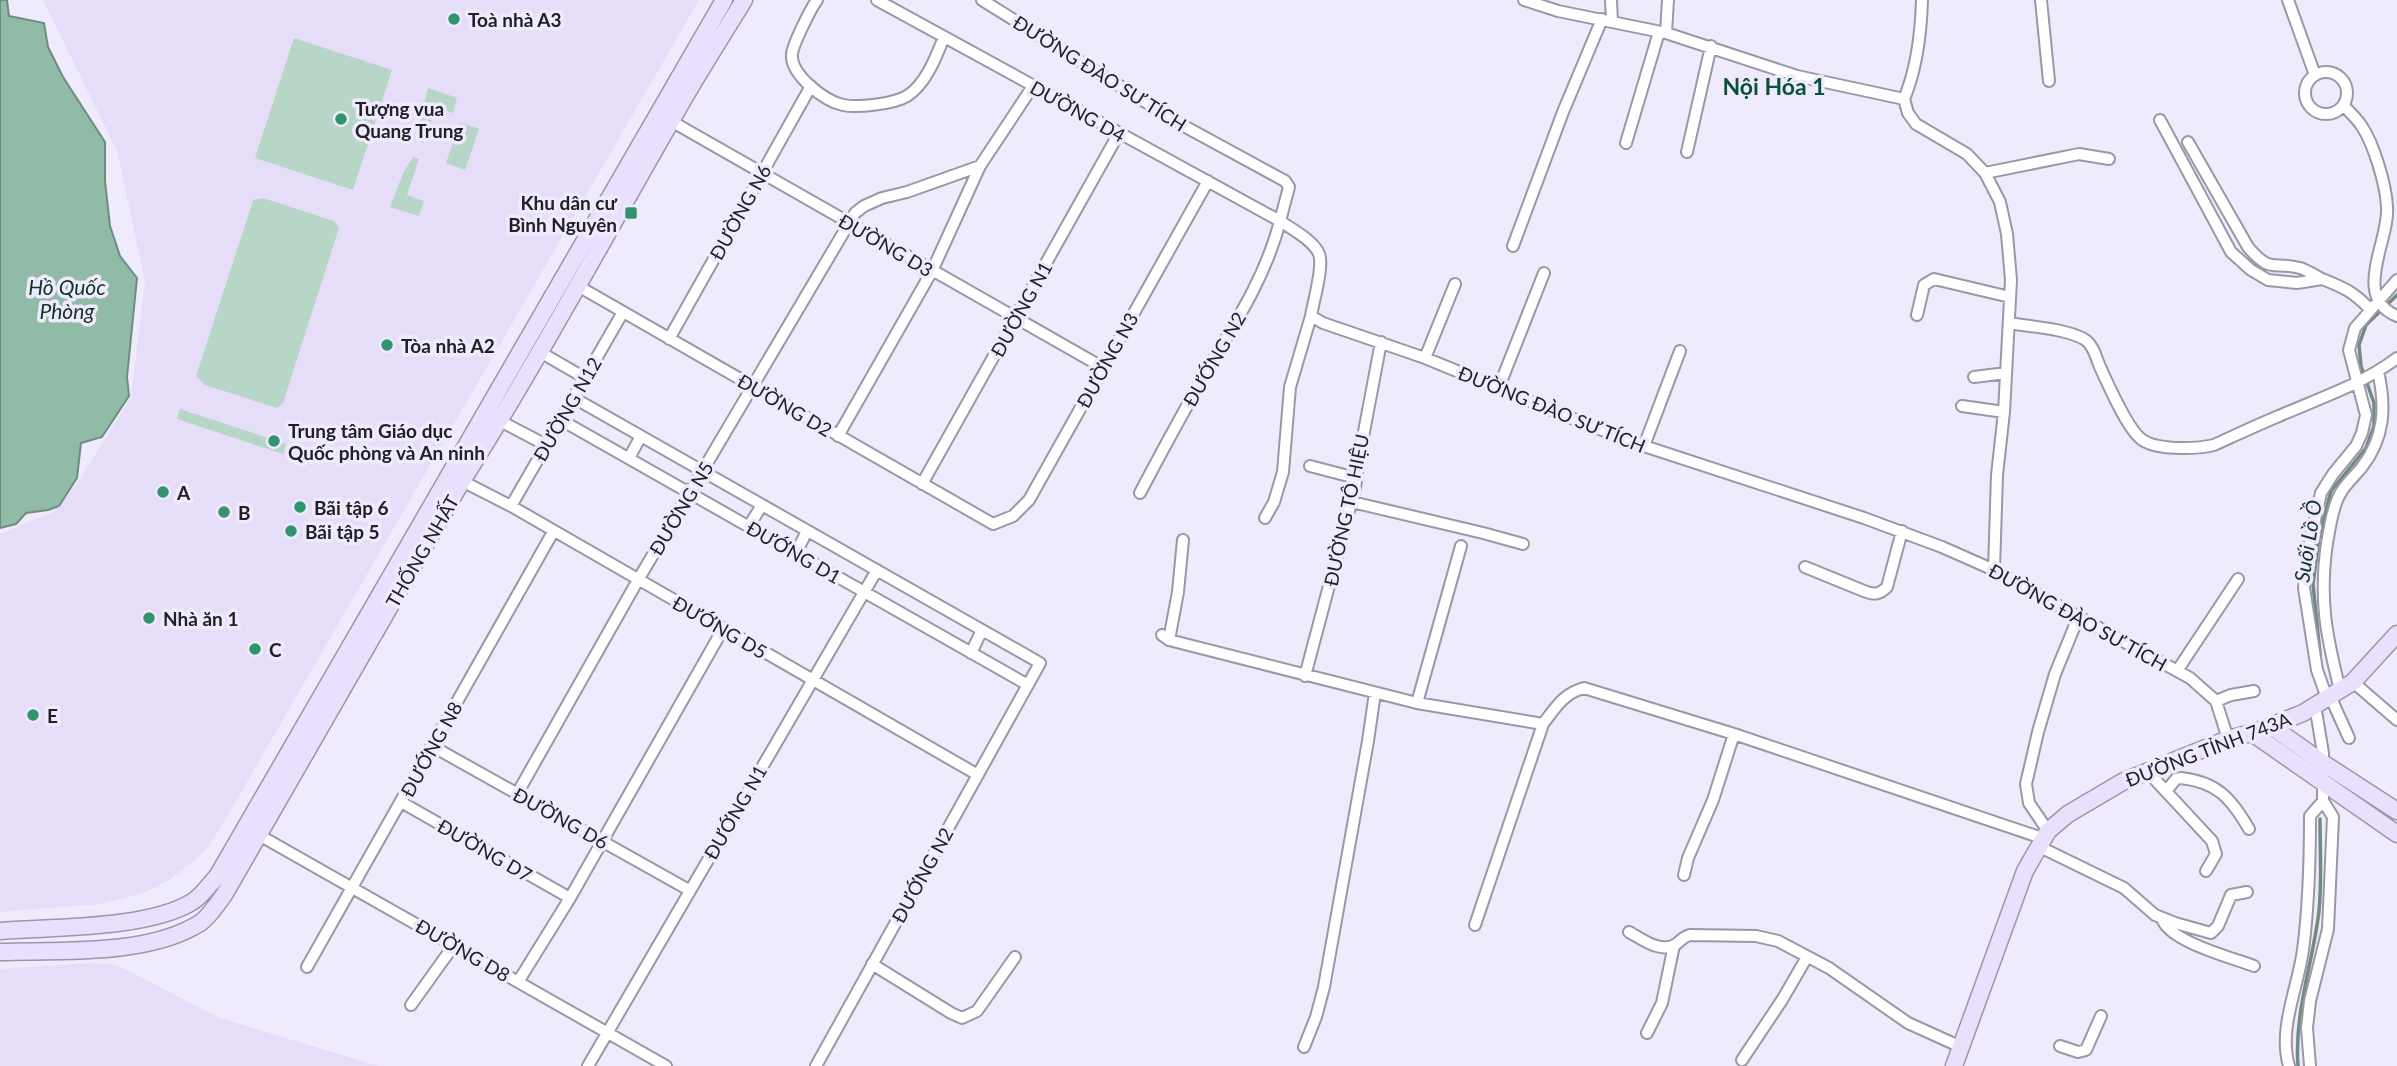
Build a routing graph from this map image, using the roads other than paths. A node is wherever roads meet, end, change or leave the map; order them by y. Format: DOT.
graph roads {
  1 [pos="723,0"];
  2 [pos="744,0"];
  3 [pos="817,0"];
  4 [pos="877,0"];
  5 [pos="982,0"];
  6 [pos="1524,0"];
  7 [pos="1611,0"];
  8 [pos="1668,0"];
  9 [pos="1922,0"];
  10 [pos="2041,0"];
  11 [pos="2288,0"];
  12 [pos="1607,20"];
  13 [pos="1662,33"];
  14 [pos="944,37"];
  15 [pos="1711,47"];
  16 [pos="2315,75"];
  17 [pos="2049,81"];
  18 [pos="811,86"];
  19 [pos="1033,86"];
  20 [pos="1904,99"];
  21 [pos="2343,105"];
  22 [pos="664,117"];
  23 [pos="2160,121"];
  24 [pos="1119,133"];
  25 [pos="2188,142"];
  26 [pos="1626,143"];
  27 [pos="1687,152"];
  28 [pos="2109,159"];
  29 [pos="980,166"];
  30 [pos="1985,173"];
  31 [pos="761,174"];
  32 [pos="1208,181"];
  33 [pos="1280,221"];
  34 [pos="848,223"];
  35 [pos="1513,246"];
  36 [pos="932,271"];
  37 [pos="1544,273"];
  38 [pos="562,279"];
  39 [pos="2322,279"];
  40 [pos="2397,280"];
  41 [pos="1455,284"];
  42 [pos="578,286"];
  43 [pos="2010,298"];
  44 [pos="2370,309"];
  45 [pos="2391,311"];
  46 [pos="624,312"];
  47 [pos="1917,315"];
  48 [pos="1311,316"];
  49 [pos="1016,319"];
  50 [pos="2009,323"];
  51 [pos="669,339"];
  52 [pos="1381,342"];
  53 [pos="1679,351"];
  54 [pos="540,352"];
  55 [pos="1425,358"];
  56 [pos="2397,358"];
  57 [pos="1102,367"];
  58 [pos="2006,373"];
  59 [pos="1974,377"];
  60 [pos="2368,377"];
  61 [pos="585,378"];
  62 [pos="752,386"];
  63 [pos="1499,387"];
  64 [pos="574,398"];
  65 [pos="1962,406"];
  66 [pos="2004,412"];
  67 [pos="561,420"];
  68 [pos="500,421"];
  69 [pos="641,436"];
  70 [pos="838,436"];
  71 [pos="546,445"];
  72 [pos="1644,446"];
  73 [pos="629,458"];
  74 [pos="2357,461"];
  75 [pos="1310,466"];
  76 [pos="703,472"];
  77 [pos="457,477"];
  78 [pos="1356,478"];
  79 [pos="922,484"];
  80 [pos="690,493"];
  81 [pos="1140,493"];
  82 [pos="1352,502"];
  83 [pos="761,505"];
  84 [pos="511,506"];
  85 [pos="1265,519"];
  86 [pos="993,524"];
  87 [pos="749,526"];
  88 [pos="553,531"];
  89 [pos="807,531"];
  90 [pos="1902,531"];
  91 [pos="1183,540"];
  92 [pos="1523,544"];
  93 [pos="1461,546"];
  94 [pos="796,553"];
  95 [pos="1805,567"];
  96 [pos="1994,569"];
  97 [pos="877,570"];
  98 [pos="2238,579"];
  99 [pos="638,580"];
  100 [pos="863,591"];
  101 [pos="2078,618"];
  102 [pos="723,629"];
  103 [pos="982,630"];
  104 [pos="2397,634"];
  105 [pos="971,653"];
  106 [pos="1040,663"];
  107 [pos="2177,671"];
  108 [pos="1305,676"];
  109 [pos="811,680"];
  110 [pos="1028,685"];
  111 [pos="2254,691"];
  112 [pos="1375,693"];
  113 [pos="2333,694"];
  114 [pos="2216,701"];
  115 [pos="1417,703"];
  116 [pos="2397,720"];
  117 [pos="1543,724"];
  118 [pos="2271,726"];
  119 [pos="2252,733"];
  120 [pos="1734,734"];
  121 [pos="2349,738"];
  122 [pos="2228,739"];
  123 [pos="432,746"];
  124 [pos="2323,764"];
  125 [pos="2147,771"];
  126 [pos="978,775"];
  127 [pos="2323,783"];
  128 [pos="2166,791"];
  129 [pos="517,794"];
  130 [pos="2323,801"];
  131 [pos="401,802"];
  132 [pos="2397,811"];
  133 [pos="2249,829"];
  134 [pos="2397,834"];
  135 [pos="259,835"];
  136 [pos="2043,839"];
  137 [pos="602,842"];
  138 [pos="2206,871"];
  139 [pos="1684,874"];
  140 [pos="353,888"];
  141 [pos="689,890"];
  142 [pos="2247,892"];
  143 [pos="570,898"];
  144 [pos="162,915"];
  145 [pos="2162,918"];
  146 [pos="1475,925"];
  147 [pos="0,931"];
  148 [pos="1629,932"];
  149 [pos="2211,933"];
  150 [pos="169,938"];
  151 [pos="454,945"];
  152 [pos="1674,945"];
  153 [pos="2210,949"];
  154 [pos="0,952"];
  155 [pos="1016,957"];
  156 [pos="1807,957"];
  157 [pos="872,964"];
  158 [pos="2254,965"];
  159 [pos="307,967"];
  160 [pos="518,982"];
  161 [pos="411,1005"];
  162 [pos="2101,1016"];
  163 [pos="606,1032"];
  164 [pos="1647,1033"];
  165 [pos="2060,1046"];
  166 [pos="1304,1047"];
  167 [pos="1961,1047"];
  168 [pos="1742,1060"];
  169 [pos="589,1066"];
  170 [pos="666,1066"];
  171 [pos="816,1066"];
  172 [pos="1954,1066"];
  173 [pos="2289,1066"];
  174 [pos="2310,1066"];
  1 -- 22 [label="main road, THỐNG NHẤT"];
  2 -- 22 [label="main road, THỐNG NHẤT"];
  3 -- 18 [label="street"];
  4 -- 14 [label="street, DƯỜNG D4"];
  5 -- 33 [label="street, ĐƯỜNG ĐÀO SƯ TÍCH"];
  6 -- 12 [label="street"];
  7 -- 12 [label="street"];
  8 -- 13 [label="street"];
  9 -- 20 [label="street"];
  10 -- 17 [label="street"];
  11 -- 16 [label="street"];
  12 -- 13 [label="street"];
  12 -- 35 [label="street"];
  13 -- 15 [label="street"];
  13 -- 26 [label="street"];
  14 -- 18 [label="street"];
  14 -- 19 [label="street, DƯỜNG D4"];
  15 -- 20 [label="street"];
  15 -- 27 [label="street"];
  16 -- 21 [label="street"];
  16 -- 21 [label="street"];
  18 -- 31 [label="street, ĐƯỜNG N6"];
  19 -- 24 [label="street, DƯỜNG D4"];
  19 -- 29 [label="street"];
  20 -- 30 [label="street"];
  21 -- 45 [label="street"];
  22 -- 31 [label="street, ĐƯỜNG D3"];
  22 -- 38 [label="main road, THỐNG NHẤT"];
  22 -- 42 [label="main road, THỐNG NHẤT"];
  23 -- 39 [label="street"];
  24 -- 32 [label="street, DƯỜNG D4"];
  24 -- 49 [label="street, ĐƯỜNG N1"];
  25 -- 39 [label="street"];
  28 -- 30 [label="street"];
  29 -- 34 [label="street"];
  29 -- 36 [label="street"];
  30 -- 43 [label="street"];
  31 -- 34 [label="street, ĐƯỜNG D3"];
  31 -- 51 [label="street, ĐƯỜNG N6"];
  32 -- 33 [label="street, DƯỜNG D4"];
  32 -- 57 [label="street, ĐƯỜNG N3"];
  33 -- 48 [label="street"];
  33 -- 81 [label="street, ĐƯỚNG N2"];
  34 -- 36 [label="street, ĐƯỜNG D3"];
  34 -- 62 [label="street, ĐƯỜNG N5"];
  36 -- 49 [label="street, ĐƯỜNG D3"];
  36 -- 70 [label="street"];
  37 -- 63 [label="street"];
  38 -- 42 [label="main road"];
  38 -- 77 [label="main road, THỐNG NHẤT"];
  39 -- 44 [label="street"];
  40 -- 45 [label="street"];
  41 -- 55 [label="street"];
  42 -- 46 [label="street, ĐƯỜNG D2"];
  42 -- 54 [label="main road, THỐNG NHẤT"];
  43 -- 47 [label="street"];
  43 -- 50 [label="street"];
  44 -- 45 [label="street"];
  44 -- 60 [label="street"];
  46 -- 51 [label="street, ĐƯỜNG D2"];
  46 -- 61 [label="street, ĐƯỜNG N12"];
  48 -- 52 [label="street, ĐƯỜNG ĐÀO SƯ TÍCH"];
  48 -- 85 [label="street"];
  49 -- 57 [label="street, ĐƯỜNG D3"];
  49 -- 79 [label="street, ĐƯỜNG N1"];
  50 -- 58 [label="street"];
  50 -- 60 [label="street"];
  51 -- 62 [label="street, ĐƯỜNG D2"];
  52 -- 55 [label="street, ĐƯỜNG ĐÀO SƯ TÍCH"];
  52 -- 78 [label="street, ĐƯỜNG TÔ HIỆU"];
  53 -- 72 [label="street"];
  54 -- 61 [label="street"];
  54 -- 68 [label="main road, THỐNG NHẤT"];
  55 -- 63 [label="street, ĐƯỜNG ĐÀO SƯ TÍCH"];
  56 -- 60 [label="street"];
  57 -- 86 [label="street, ĐƯỜNG N3"];
  58 -- 59 [label="street"];
  58 -- 66 [label="street"];
  60 -- 74 [label="street"];
  60 -- 74 [label="street"];
  61 -- 64 [label="street, ĐƯỜNG N12"];
  62 -- 70 [label="street, ĐƯỜNG D2"];
  62 -- 76 [label="street, ĐƯỜNG N5"];
  63 -- 72 [label="street, ĐƯỜNG ĐÀO SƯ TÍCH"];
  64 -- 67 [label="street, ĐƯỜNG N12"];
  64 -- 69 [label="street, ĐƯỚNG D1"];
  65 -- 66 [label="street"];
  66 -- 96 [label="street"];
  67 -- 71 [label="street, ĐƯỜNG N12"];
  67 -- 73 [label="street, ĐƯỚNG D1"];
  68 -- 71 [label="street"];
  68 -- 77 [label="main road, THỐNG NHẤT"];
  69 -- 73 [label="street"];
  69 -- 76 [label="street, ĐƯỚNG D1"];
  70 -- 79 [label="street, ĐƯỜNG D2"];
  71 -- 84 [label="street, ĐƯỜNG N12"];
  72 -- 90 [label="street, ĐƯỜNG ĐÀO SƯ TÍCH"];
  73 -- 80 [label="street, ĐƯỚNG D1"];
  74 -- 113 [label="street"];
  74 -- 113 [label="street"];
  75 -- 78 [label="street"];
  76 -- 80 [label="street, ĐƯỜNG N5"];
  76 -- 83 [label="street, ĐƯỚNG D1"];
  77 -- 84 [label="street, ĐƯỚNG D5"];
  77 -- 135 [label="main road, THỐNG NHẤT"];
  77 -- 144 [label="main road, THỐNG NHẤT"];
  78 -- 82 [label="street, ĐƯỜNG TÔ HIỆU"];
  79 -- 86 [label="street, ĐƯỜNG D2"];
  80 -- 87 [label="street, ĐƯỚNG D1"];
  80 -- 99 [label="street, ĐƯỜNG N5"];
  82 -- 92 [label="street"];
  82 -- 108 [label="street, ĐƯỜNG TÔ HIỆU"];
  83 -- 87 [label="street"];
  83 -- 89 [label="street, ĐƯỚNG D1"];
  84 -- 88 [label="street, ĐƯỚNG D5"];
  87 -- 94 [label="street, ĐƯỚNG D1"];
  88 -- 99 [label="street, ĐƯỚNG D5"];
  88 -- 123 [label="street, ĐƯỚNG N8"];
  89 -- 94 [label="street"];
  89 -- 97 [label="street, ĐƯỚNG D1"];
  90 -- 95 [label="street"];
  90 -- 96 [label="street, ĐƯỜNG ĐÀO SƯ TÍCH"];
  91 -- 108 [label="street"];
  93 -- 115 [label="street"];
  94 -- 100 [label="street, ĐƯỚNG D1"];
  96 -- 101 [label="street, ĐƯỜNG ĐÀO SƯ TÍCH"];
  97 -- 100 [label="street"];
  97 -- 103 [label="street, ĐƯỚNG D1"];
  98 -- 107 [label="street"];
  99 -- 102 [label="street, ĐƯỚNG D5"];
  99 -- 129 [label="street, ĐƯỜNG N5"];
  100 -- 105 [label="street, ĐƯỚNG D1"];
  100 -- 109 [label="street, ĐƯỚNG N1"];
  101 -- 107 [label="street, ĐƯỜNG ĐÀO SƯ TÍCH"];
  101 -- 136 [label="street"];
  102 -- 109 [label="street, ĐƯỚNG D5"];
  102 -- 137 [label="street"];
  103 -- 105 [label="street"];
  103 -- 106 [label="street, ĐƯỚNG D1"];
  104 -- 113 [label="main road, ĐƯỜNG TỈNH 743A"];
  105 -- 110 [label="street, ĐƯỚNG D1"];
  106 -- 110 [label="street, ĐƯỚNG N2"];
  107 -- 114 [label="street, ĐƯỜNG ĐÀO SƯ TÍCH"];
  108 -- 112 [label="street"];
  109 -- 126 [label="street, ĐƯỚNG D5"];
  109 -- 141 [label="street, ĐƯỚNG N1"];
  110 -- 126 [label="street, ĐƯỚNG N2"];
  111 -- 114 [label="street"];
  112 -- 115 [label="street"];
  112 -- 166 [label="street"];
  113 -- 116 [label="street"];
  113 -- 118 [label="main road, ĐƯỜNG TỈNH 743A"];
  113 -- 121 [label="street"];
  113 -- 124 [label="street"];
  114 -- 122 [label="street"];
  115 -- 117 [label="street"];
  117 -- 120 [label="street"];
  117 -- 146 [label="street"];
  118 -- 119 [label="main road, ĐƯỜNG TỈNH 743A"];
  118 -- 124 [label="main road"];
  119 -- 122 [label="main road, ĐƯỜNG TỈNH 743A"];
  119 -- 127 [label="main road"];
  120 -- 136 [label="street"];
  120 -- 139 [label="street"];
  122 -- 125 [label="main road, ĐƯỜNG TỈNH 743A"];
  123 -- 129 [label="street, ĐƯỜNG D6"];
  123 -- 131 [label="street, ĐƯỚNG N8"];
  124 -- 127 [label="street"];
  124 -- 132 [label="main road"];
  125 -- 128 [label="street"];
  125 -- 136 [label="main road, ĐƯỜNG TỈNH 743A"];
  126 -- 157 [label="street, ĐƯỚNG N2"];
  127 -- 130 [label="street"];
  127 -- 134 [label="main road"];
  128 -- 133 [label="street"];
  128 -- 138 [label="street"];
  129 -- 137 [label="street, ĐƯỜNG D6"];
  130 -- 173 [label="street"];
  130 -- 174 [label="street"];
  131 -- 140 [label="street, ĐƯỚNG N8"];
  131 -- 143 [label="street, ĐƯỜNG D7"];
  135 -- 140 [label="street, ĐƯỜNG D8"];
  135 -- 150 [label="main road, THỐNG NHẤT"];
  136 -- 145 [label="street"];
  136 -- 167 [label="main road, ĐƯỜNG TỈNH 743A"];
  137 -- 141 [label="street, ĐƯỜNG D6"];
  137 -- 143 [label="street"];
  140 -- 151 [label="street, ĐƯỜNG D8"];
  140 -- 159 [label="street, ĐƯỚNG N8"];
  141 -- 163 [label="street, ĐƯỚNG N1"];
  142 -- 149 [label="street"];
  143 -- 160 [label="street"];
  144 -- 147 [label="main road, THỐNG NHẤT"];
  144 -- 150 [label="main road"];
  145 -- 149 [label="street"];
  145 -- 153 [label="street"];
  148 -- 152 [label="street"];
  149 -- 153 [label="street"];
  150 -- 154 [label="main road, THỐNG NHẤT"];
  151 -- 160 [label="street, ĐƯỜNG D8"];
  151 -- 161 [label="street"];
  152 -- 156 [label="street"];
  152 -- 164 [label="street"];
  153 -- 158 [label="street"];
  155 -- 157 [label="street"];
  156 -- 167 [label="street"];
  156 -- 168 [label="street"];
  157 -- 171 [label="street, ĐƯỚNG N2"];
  160 -- 163 [label="street, ĐƯỜNG D8"];
  162 -- 165 [label="street"];
  163 -- 169 [label="street, ĐƯỚNG N1"];
  163 -- 170 [label="street, ĐƯỜNG D8"];
  167 -- 172 [label="main road, ĐƯỜNG TỈNH 743A"];
}
